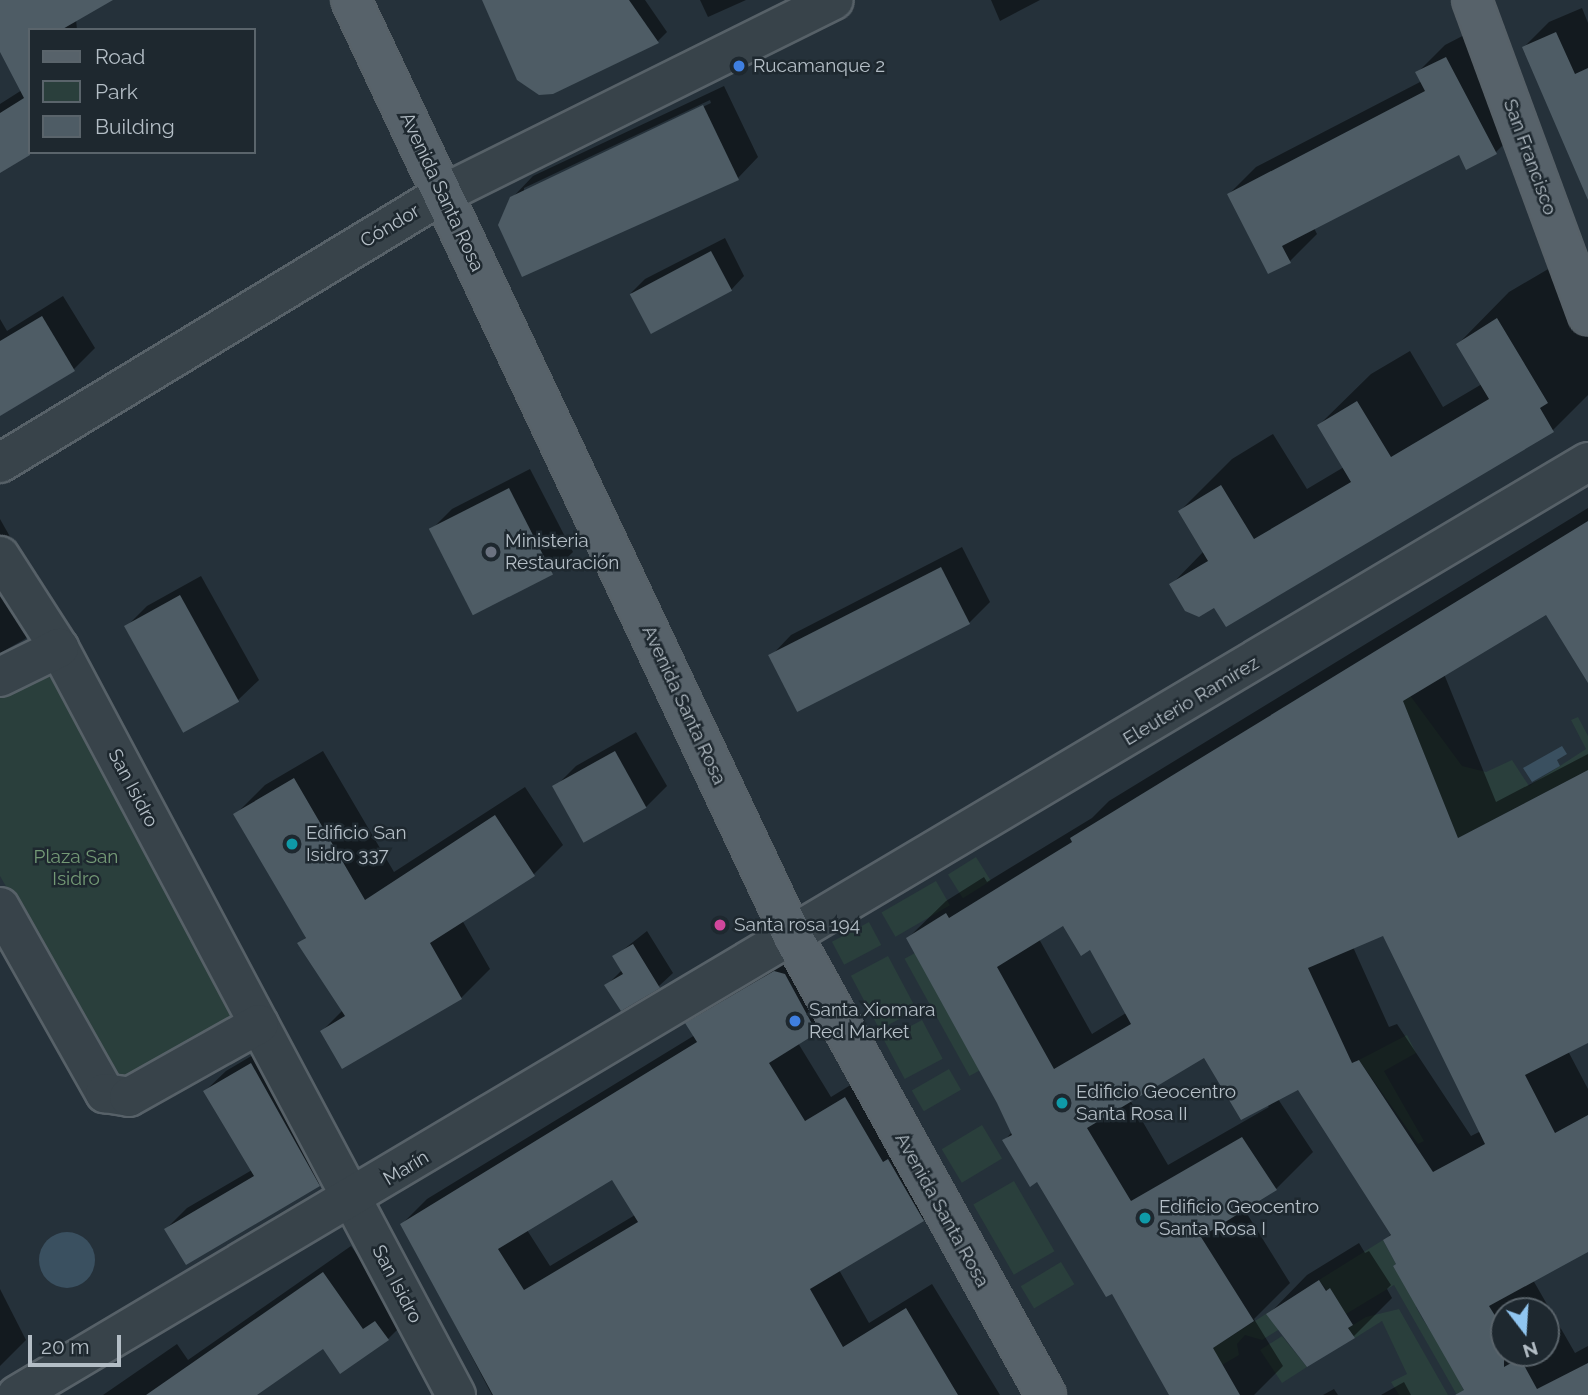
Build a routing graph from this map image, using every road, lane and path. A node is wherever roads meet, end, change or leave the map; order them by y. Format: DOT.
graph roads {
  1 [pos="351,0"];
  2 [pos="833,0"];
  3 [pos="1472,0"];
  4 [pos="443,194"];
  5 [pos="1588,314"];
  6 [pos="1588,462"];
  7 [pos="0,463"];
  8 [pos="0,556"];
  9 [pos="59,648"];
  10 [pos="0,677"];
  11 [pos="0,907"];
  12 [pos="793,937"];
  13 [pos="258,1024"];
  14 [pos="352,1200"];
  15 [pos="18,1395"];
  16 [pos="456,1395"];
  17 [pos="1045,1395"];
  1 -- 4 [label="main road, Avenida Santa Rosa"];
  2 -- 4 [label="street, Cóndor"];
  3 -- 5 [label="main road, San Francisco"];
  4 -- 7 [label="street, Cóndor"];
  4 -- 12 [label="main road, Avenida Santa Rosa"];
  6 -- 12 [label="street, Eleuterio Ramírez"];
  8 -- 9 [label="street, San Isidro"];
  9 -- 10 [label="street"];
  9 -- 13 [label="street, San Isidro"];
  11 -- 13 [label="street"];
  12 -- 14 [label="street, Marín"];
  12 -- 17 [label="main road, Avenida Santa Rosa"];
  13 -- 14 [label="street, San Isidro"];
  14 -- 15 [label="street, Marín"];
  14 -- 16 [label="street, San Isidro"];
}
